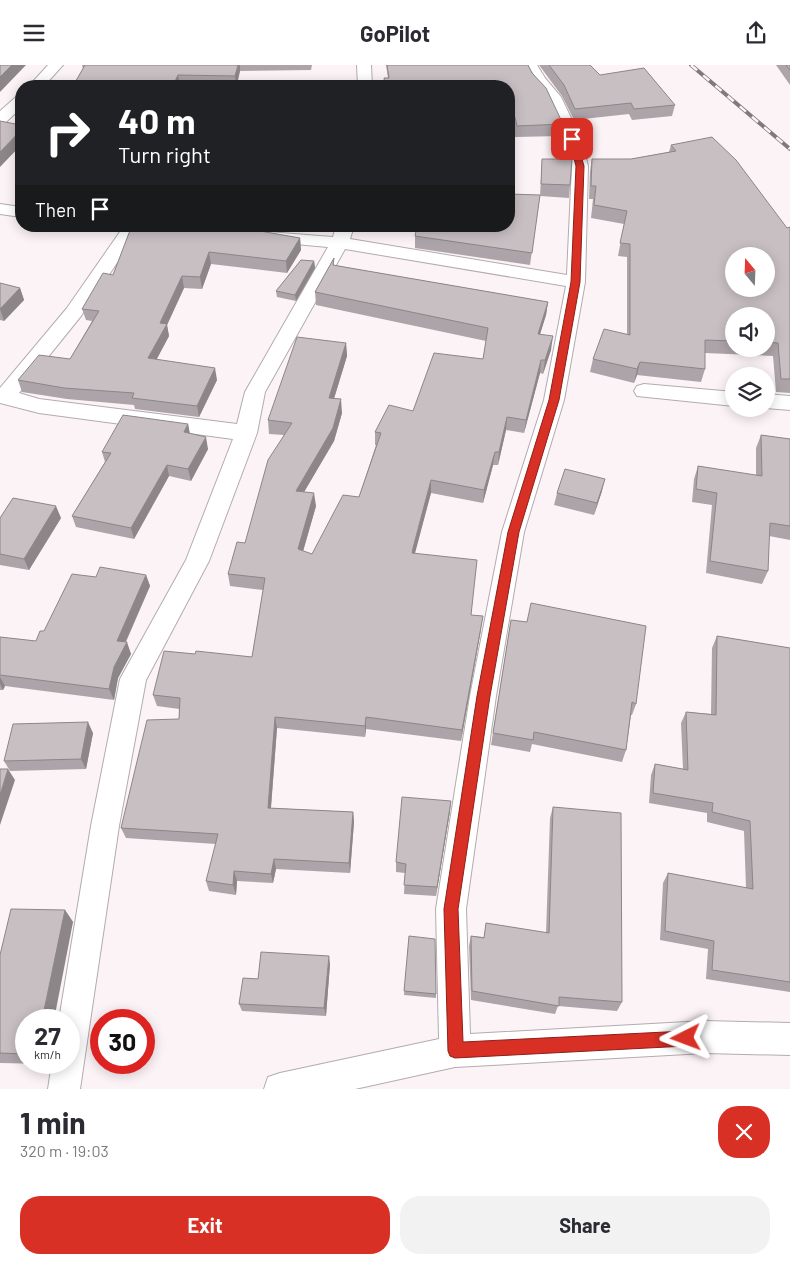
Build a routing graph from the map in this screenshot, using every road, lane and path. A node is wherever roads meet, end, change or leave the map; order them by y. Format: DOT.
graph roads {
  1 [pos="56,65"];
  2 [pos="364,65"];
  3 [pos="530,65"];
  4 [pos="42,80"];
  5 [pos="364,80"];
  6 [pos="15,107"];
  7 [pos="0,119"];
  8 [pos="0,209"];
  9 [pos="15,211"];
  10 [pos="129,232"];
  11 [pos="250,235"];
  12 [pos="342,235"];
  13 [pos="576,282"];
  14 [pos="644,391"];
  15 [pos="2,396"];
  16 [pos="725,398"];
  17 [pos="775,402"];
  18 [pos="790,403"];
  19 [pos="246,433"];
  20 [pos="77,1009"];
  21 [pos="790,1039"];
  22 [pos="455,1051"];
  23 [pos="66,1074"];
  24 [pos="64,1089"];
  25 [pos="280,1089"];
  1 -- 4 [label="street"];
  2 -- 5 [label="street"];
  3 -- 13 [label="street"];
  6 -- 7 [label="street"];
  8 -- 9 [label="street"];
  10 -- 15 [label="street"];
  11 -- 12 [label="street"];
  12 -- 13 [label="street"];
  12 -- 19 [label="street"];
  13 -- 22 [label="street"];
  14 -- 16 [label="street"];
  15 -- 19 [label="street"];
  17 -- 18 [label="street"];
  19 -- 20 [label="street"];
  21 -- 22 [label="street"];
  22 -- 25 [label="street"];
  23 -- 24 [label="street"];
}
